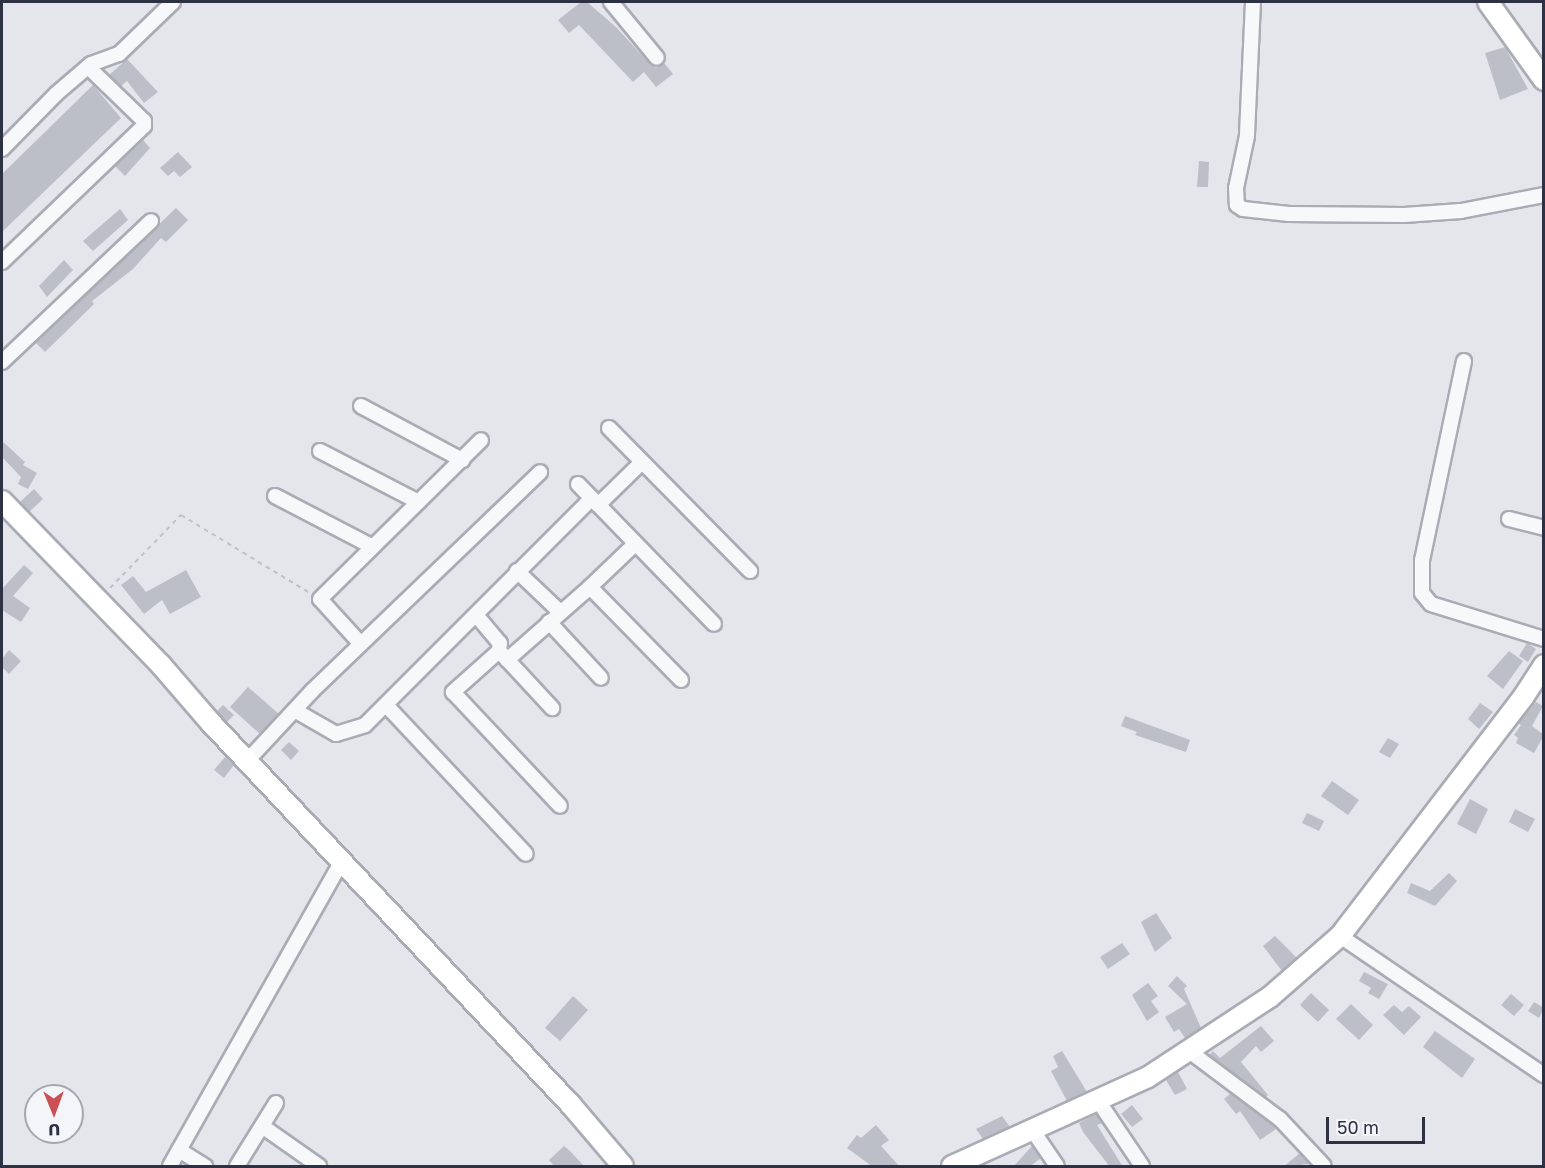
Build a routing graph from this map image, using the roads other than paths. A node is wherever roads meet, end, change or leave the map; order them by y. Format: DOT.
graph roads {
  1 [pos="173,2"];
  2 [pos="611,2"];
  3 [pos="1253,2"];
  4 [pos="1488,2"];
  5 [pos="657,58"];
  6 [pos="88,67"];
  7 [pos="1544,80"];
  8 [pos="2,149"];
  9 [pos="1544,195"];
  10 [pos="151,221"];
  11 [pos="2,262"];
  12 [pos="1464,361"];
  13 [pos="2,362"];
  14 [pos="361,406"];
  15 [pos="609,428"];
  16 [pos="481,440"];
  17 [pos="320,451"];
  18 [pos="462,460"];
  19 [pos="641,463"];
  20 [pos="540,472"];
  21 [pos="578,484"];
  22 [pos="275,496"];
  23 [pos="2,501"];
  24 [pos="419,502"];
  25 [pos="594,502"];
  26 [pos="1509,519"];
  27 [pos="1544,528"];
  28 [pos="635,544"];
  29 [pos="373,547"];
  30 [pos="517,571"];
  31 [pos="750,571"];
  32 [pos="590,587"];
  33 [pos="560,612"];
  34 [pos="477,616"];
  35 [pos="549,622"];
  36 [pos="714,624"];
  37 [pos="1544,639"];
  38 [pos="360,644"];
  39 [pos="503,655"];
  40 [pos="1544,665"];
  41 [pos="601,678"];
  42 [pos="681,680"];
  43 [pos="386,705"];
  44 [pos="552,708"];
  45 [pos="296,711"];
  46 [pos="247,761"];
  47 [pos="560,806"];
  48 [pos="526,854"];
  49 [pos="341,862"];
  50 [pos="1341,936"];
  51 [pos="1189,1052"];
  52 [pos="1544,1075"];
  53 [pos="1100,1102"];
  54 [pos="276,1103"];
  55 [pos="262,1126"];
  56 [pos="1033,1131"];
  57 [pos="178,1150"];
  58 [pos="170,1167"];
  59 [pos="205,1167"];
  60 [pos="237,1167"];
  61 [pos="319,1167"];
  62 [pos="623,1167"];
  63 [pos="952,1167"];
  64 [pos="1057,1167"];
  65 [pos="1142,1167"];
  66 [pos="1324,1167"];
  1 -- 6 [label="street"];
  2 -- 5 [label="street"];
  3 -- 9 [label="street"];
  4 -- 7 [label="street"];
  6 -- 8 [label="street"];
  6 -- 11 [label="street"];
  10 -- 13 [label="street"];
  12 -- 37 [label="street"];
  14 -- 18 [label="street"];
  15 -- 19 [label="street"];
  16 -- 18 [label="street"];
  17 -- 24 [label="street"];
  18 -- 24 [label="street"];
  19 -- 25 [label="street"];
  19 -- 31 [label="street"];
  20 -- 38 [label="street"];
  21 -- 25 [label="street"];
  22 -- 29 [label="street"];
  23 -- 46 [label="street"];
  24 -- 29 [label="street"];
  25 -- 28 [label="street"];
  25 -- 30 [label="street"];
  26 -- 27 [label="street"];
  28 -- 32 [label="street"];
  28 -- 36 [label="street"];
  29 -- 38 [label="street"];
  30 -- 33 [label="street"];
  30 -- 34 [label="street"];
  32 -- 33 [label="street"];
  32 -- 42 [label="street"];
  33 -- 35 [label="street"];
  34 -- 39 [label="street"];
  34 -- 43 [label="street"];
  35 -- 39 [label="street"];
  35 -- 41 [label="street"];
  38 -- 45 [label="street"];
  39 -- 44 [label="street"];
  39 -- 47 [label="street"];
  40 -- 50 [label="street"];
  43 -- 45 [label="street"];
  43 -- 48 [label="street"];
  45 -- 46 [label="street"];
  46 -- 49 [label="street"];
  49 -- 57 [label="street"];
  49 -- 62 [label="street"];
  50 -- 51 [label="street"];
  50 -- 52 [label="street"];
  51 -- 53 [label="street"];
  51 -- 66 [label="street"];
  53 -- 56 [label="street"];
  53 -- 65 [label="street"];
  54 -- 55 [label="street"];
  55 -- 60 [label="street"];
  55 -- 61 [label="street"];
  56 -- 63 [label="street"];
  56 -- 64 [label="street"];
  57 -- 58 [label="street"];
  57 -- 59 [label="street"];
}
